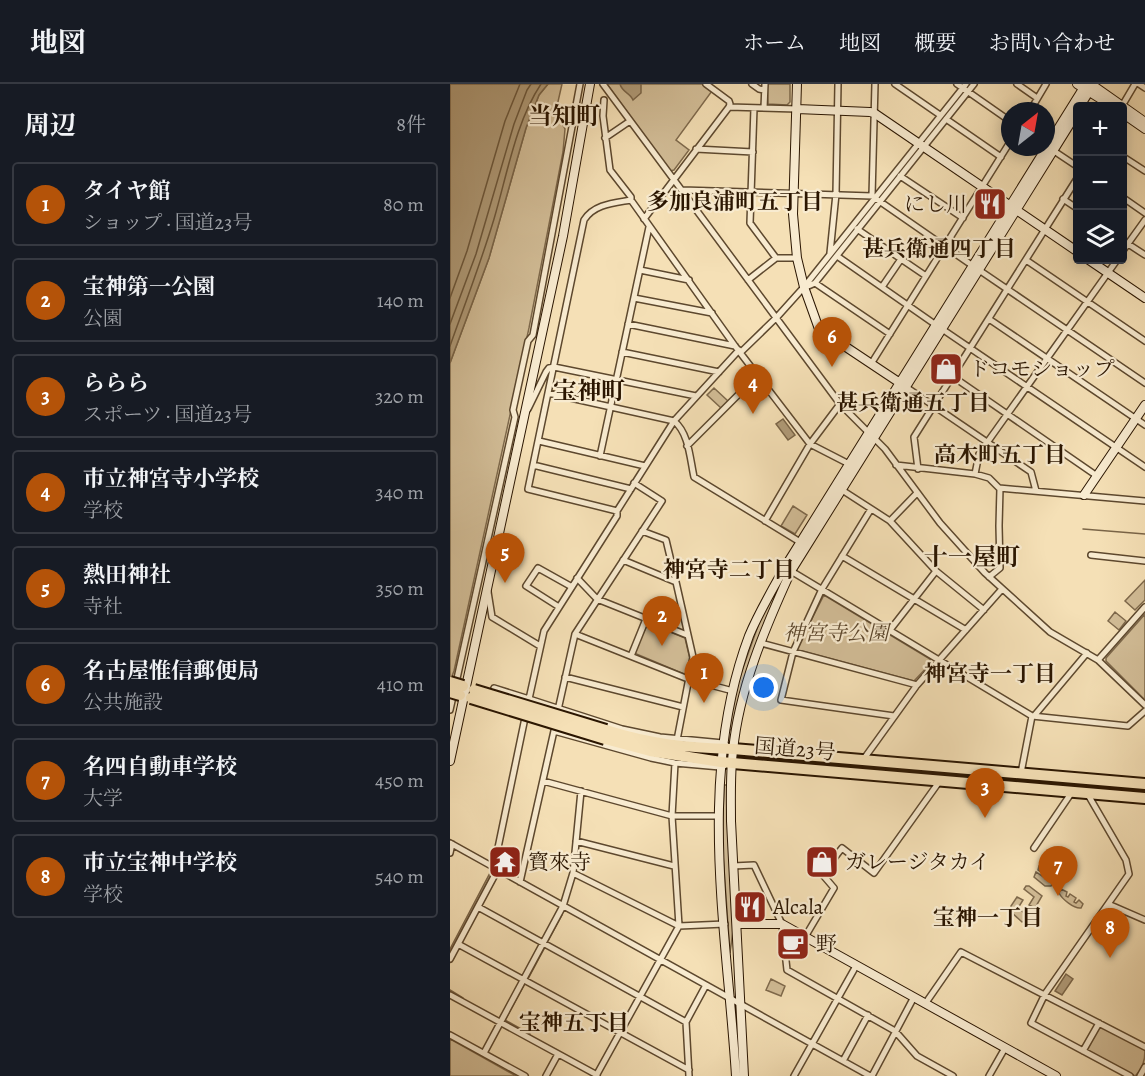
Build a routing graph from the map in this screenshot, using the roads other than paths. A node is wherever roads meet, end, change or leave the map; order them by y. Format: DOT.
graph roads {
  1 [pos="580,84"];
  2 [pos="590,84"];
  3 [pos="603,84"];
  4 [pos="706,84"];
  5 [pos="752,84"];
  6 [pos="797,84"];
  7 [pos="838,84"];
  8 [pos="875,84"];
  9 [pos="895,84"];
  10 [pos="957,84"];
  11 [pos="974,84"];
  12 [pos="1017,84"];
  13 [pos="1047,84"];
  14 [pos="1137,84"];
  15 [pos="1088,86"];
  16 [pos="765,87"];
  17 [pos="1145,88"];
  18 [pos="965,89"];
  19 [pos="1037,98"];
  20 [pos="604,100"];
  21 [pos="1035,102"];
  22 [pos="1082,102"];
  23 [pos="1107,102"];
  24 [pos="1113,102"];
  25 [pos="1126,102"];
  26 [pos="729,107"];
  27 [pos="754,108"];
  28 [pos="764,108"];
  29 [pos="797,109"];
  30 [pos="837,111"];
  31 [pos="1127,111"];
  32 [pos="874,113"];
  33 [pos="1127,113"];
  34 [pos="1001,115"];
  35 [pos="1073,116"];
  36 [pos="943,117"];
  37 [pos="630,121"];
  38 [pos="1145,122"];
  39 [pos="1145,129"];
  40 [pos="605,138"];
  41 [pos="1055,138"];
  42 [pos="1055,140"];
  43 [pos="921,145"];
  44 [pos="696,149"];
  45 [pos="753,152"];
  46 [pos="1055,152"];
  47 [pos="1044,156"];
  48 [pos="1001,157"];
  49 [pos="1127,159"];
  50 [pos="1073,164"];
  51 [pos="1145,171"];
  52 [pos="900,176"];
  53 [pos="674,178"];
  54 [pos="1073,184"];
  55 [pos="983,187"];
  56 [pos="682,190"];
  57 [pos="751,193"];
  58 [pos="794,194"];
  59 [pos="836,194"];
  60 [pos="876,199"];
  61 [pos="631,200"];
  62 [pos="1064,200"];
  63 [pos="1127,200"];
  64 [pos="1073,206"];
  65 [pos="1014,208"];
  66 [pos="1145,213"];
  67 [pos="963,218"];
  68 [pos="644,219"];
  69 [pos="1145,220"];
  70 [pos="649,227"];
  71 [pos="857,229"];
  72 [pos="1045,230"];
  73 [pos="1128,244"];
  74 [pos="945,247"];
  75 [pos="1073,249"];
  76 [pos="830,253"];
  77 [pos="1145,255"];
  78 [pos="837,256"];
  79 [pos="776,258"];
  80 [pos="797,258"];
  81 [pos="901,259"];
  82 [pos="1026,260"];
  83 [pos="1095,264"];
  84 [pos="1114,264"];
  85 [pos="976,268"];
  86 [pos="640,270"];
  87 [pos="1108,272"];
  88 [pos="926,276"];
  89 [pos="689,280"];
  90 [pos="748,280"];
  91 [pos="815,283"];
  92 [pos="804,287"];
  93 [pos="882,287"];
  94 [pos="1007,289"];
  95 [pos="634,298"];
  96 [pos="1145,298"];
  97 [pos="1087,302"];
  98 [pos="908,305"];
  99 [pos="712,313"];
  100 [pos="777,318"];
  101 [pos="989,319"];
  102 [pos="628,324"];
  103 [pos="939,327"];
  104 [pos="1067,330"];
  105 [pos="890,334"];
  106 [pos="1145,342"];
  107 [pos="971,347"];
  108 [pos="738,349"];
  109 [pos="622,352"];
  110 [pos="1047,358"];
  111 [pos="871,364"];
  112 [pos="554,367"];
  113 [pos="719,372"];
  114 [pos="758,375"];
  115 [pos="952,376"];
  116 [pos="616,379"];
  117 [pos="1145,383"];
  118 [pos="903,385"];
  119 [pos="1027,386"];
  120 [pos="548,393"];
  121 [pos="696,396"];
  122 [pos="840,404"];
  123 [pos="1145,405"];
  124 [pos="934,406"];
  125 [pos="610,407"];
  126 [pos="1007,414"];
  127 [pos="525,416"];
  128 [pos="1136,419"];
  129 [pos="674,421"];
  130 [pos="1145,425"];
  131 [pos="872,435"];
  132 [pos="539,441"];
  133 [pos="988,442"];
  134 [pos="810,444"];
  135 [pos="687,446"];
  136 [pos="1116,447"];
  137 [pos="600,456"];
  138 [pos="533,465"];
  139 [pos="849,465"];
  140 [pos="896,465"];
  141 [pos="645,466"];
  142 [pos="1145,467"];
  143 [pos="918,469"];
  144 [pos="975,474"];
  145 [pos="1097,476"];
  146 [pos="634,483"];
  147 [pos="1000,488"];
  148 [pos="631,489"];
  149 [pos="842,490"];
  150 [pos="1036,491"];
  151 [pos="917,493"];
  152 [pos="1084,495"];
  153 [pos="1145,501"];
  154 [pos="872,509"];
  155 [pos="617,511"];
  156 [pos="765,521"];
  157 [pos="890,521"];
  158 [pos="642,531"];
  159 [pos="800,542"];
  160 [pos="1091,555"];
  161 [pos="842,556"];
  162 [pos="623,561"];
  163 [pos="1145,561"];
  164 [pos="791,571"];
  165 [pos="936,571"];
  166 [pos="989,577"];
  167 [pos="577,578"];
  168 [pos="676,582"];
  169 [pos="572,587"];
  170 [pos="1002,589"];
  171 [pos="822,590"];
  172 [pos="487,591"];
  173 [pos="597,599"];
  174 [pos="914,599"];
  175 [pos="559,607"];
  176 [pos="1145,607"];
  177 [pos="984,609"];
  178 [pos="646,619"];
  179 [pos="890,630"];
  180 [pos="966,630"];
  181 [pos="575,634"];
  182 [pos="687,636"];
  183 [pos="761,643"];
  184 [pos="540,646"];
  185 [pos="793,652"];
  186 [pos="1087,653"];
  187 [pos="631,656"];
  188 [pos="939,660"];
  189 [pos="1098,660"];
  190 [pos="565,677"];
  191 [pos="688,679"];
  192 [pos="450,682"];
  193 [pos="917,685"];
  194 [pos="494,688"];
  195 [pos="733,691"];
  196 [pos="464,692"];
  197 [pos="529,699"];
  198 [pos="1145,705"];
  199 [pos="683,707"];
  200 [pos="558,709"];
  201 [pos="450,710"];
  202 [pos="1145,711"];
  203 [pos="894,716"];
  204 [pos="1033,716"];
  205 [pos="554,731"];
  206 [pos="606,734"];
  207 [pos="677,740"];
  208 [pos="726,747"];
  209 [pos="450,761"];
  210 [pos="862,761"];
  211 [pos="675,763"];
  212 [pos="724,764"];
  213 [pos="1022,773"];
  214 [pos="940,780"];
  215 [pos="543,781"];
  216 [pos="1145,784"];
  217 [pos="581,791"];
  218 [pos="1073,791"];
  219 [pos="1087,793"];
  220 [pos="1145,798"];
  221 [pos="672,816"];
  222 [pos="719,816"];
  223 [pos="576,841"];
  224 [pos="451,843"];
  225 [pos="1034,848"];
  226 [pos="450,853"];
  227 [pos="674,866"];
  228 [pos="734,866"];
  229 [pos="496,868"];
  230 [pos="573,873"];
  231 [pos="520,882"];
  232 [pos="1108,904"];
  233 [pos="563,906"];
  234 [pos="478,907"];
  235 [pos="1145,920"];
  236 [pos="725,924"];
  237 [pos="737,924"];
  238 [pos="782,924"];
  239 [pos="679,926"];
  240 [pos="805,937"];
  241 [pos="458,944"];
  242 [pos="543,944"];
  243 [pos="450,959"];
  244 [pos="661,960"];
  245 [pos="856,966"];
  246 [pos="524,980"];
  247 [pos="706,985"];
  248 [pos="1045,994"];
  249 [pos="450,995"];
  250 [pos="641,997"];
  251 [pos="914,997"];
  252 [pos="731,999"];
  253 [pos="838,999"];
  254 [pos="740,1004"];
  255 [pos="925,1004"];
  256 [pos="868,1016"];
  257 [pos="500,1022"];
  258 [pos="686,1022"];
  259 [pos="1099,1023"];
  260 [pos="896,1031"];
  261 [pos="621,1033"];
  262 [pos="450,1035"];
  263 [pos="813,1044"];
  264 [pos="1145,1047"];
  265 [pos="1005,1048"];
  266 [pos="1083,1051"];
  267 [pos="484,1053"];
  268 [pos="558,1054"];
  269 [pos="843,1061"];
  270 [pos="1145,1067"];
  271 [pos="689,1073"];
  272 [pos="525,1076"];
  273 [pos="546,1076"];
  274 [pos="597,1076"];
  275 [pos="736,1076"];
  276 [pos="744,1076"];
  277 [pos="794,1076"];
  278 [pos="871,1076"];
  279 [pos="953,1076"];
  280 [pos="989,1076"];
  281 [pos="1056,1076"];
  282 [pos="1130,1076"];
  283 [pos="1140,1076"];
  1 -- 201 [label="street"];
  2 -- 127 [label="street"];
  3 -- 37 [label="street"];
  4 -- 26 [label="street"];
  5 -- 16 [label="street"];
  6 -- 29 [label="street"];
  7 -- 30 [label="street"];
  8 -- 32 [label="street"];
  9 -- 36 [label="street"];
  10 -- 18 [label="street"];
  11 -- 18 [label="street"];
  12 -- 19 [label="street"];
  13 -- 19 [label="street"];
  14 -- 17 [label="street"];
  14 -- 25 [label="street"];
  15 -- 22 [label="street"];
  15 -- 23 [label="street"];
  15 -- 24 [label="street"];
  15 -- 41 [label="street"];
  16 -- 28 [label="street"];
  18 -- 34 [label="street"];
  18 -- 36 [label="street"];
  19 -- 21 [label="street"];
  20 -- 40 [label="street"];
  26 -- 27 [label="street"];
  26 -- 44 [label="street"];
  27 -- 28 [label="street"];
  27 -- 45 [label="street"];
  28 -- 29 [label="street"];
  29 -- 30 [label="street"];
  29 -- 58 [label="street"];
  30 -- 32 [label="street"];
  30 -- 59 [label="street"];
  31 -- 38 [label="street"];
  32 -- 43 [label="street"];
  32 -- 60 [label="street"];
  33 -- 39 [label="street"];
  35 -- 42 [label="street"];
  36 -- 43 [label="street"];
  36 -- 48 [label="street"];
  37 -- 40 [label="street"];
  37 -- 53 [label="street"];
  40 -- 61 [label="street"];
  43 -- 52 [label="street"];
  43 -- 55 [label="street"];
  43 -- 60 [label="street"];
  44 -- 45 [label="street"];
  44 -- 53 [label="street"];
  45 -- 57 [label="street"];
  46 -- 50 [label="street"];
  47 -- 65 [label="street"];
  48 -- 55 [label="street"];
  49 -- 51 [label="street"];
  52 -- 60 [label="street"];
  52 -- 67 [label="street"];
  53 -- 56 [label="street"];
  53 -- 68 [label="street"];
  54 -- 62 [label="street"];
  55 -- 65 [label="street"];
  55 -- 67 [label="street"];
  56 -- 57 [label="street"];
  56 -- 90 [label="street"];
  57 -- 58 [label="street"];
  57 -- 79 [label="street"];
  58 -- 59 [label="street"];
  58 -- 80 [label="street"];
  59 -- 60 [label="street"];
  59 -- 76 [label="street"];
  60 -- 71 [label="street"];
  60 -- 74 [label="street"];
  60 -- 76 [label="street"];
  61 -- 68 [label="street"];
  61 -- 112 [label="street"];
  62 -- 64 [label="street"];
  62 -- 72 [label="street"];
  63 -- 66 [label="street"];
  65 -- 72 [label="street"];
  65 -- 85 [label="street"];
  67 -- 74 [label="street"];
  68 -- 70 [label="street"];
  69 -- 73 [label="street"];
  70 -- 86 [label="street"];
  70 -- 89 [label="street"];
  71 -- 78 [label="street"];
  71 -- 81 [label="street"];
  72 -- 75 [label="street"];
  72 -- 82 [label="street"];
  73 -- 77 [label="street"];
  74 -- 85 [label="street"];
  74 -- 88 [label="street"];
  76 -- 92 [label="street"];
  78 -- 91 [label="street"];
  78 -- 93 [label="street"];
  79 -- 80 [label="street"];
  79 -- 90 [label="street"];
  80 -- 92 [label="street"];
  81 -- 88 [label="street"];
  81 -- 93 [label="street"];
  82 -- 94 [label="street"];
  82 -- 97 [label="street"];
  83 -- 87 [label="street"];
  84 -- 87 [label="street"];
  85 -- 94 [label="street"];
  85 -- 103 [label="street"];
  86 -- 89 [label="street"];
  86 -- 95 [label="street"];
  87 -- 96 [label="street"];
  87 -- 97 [label="street"];
  88 -- 98 [label="street"];
  89 -- 99 [label="street"];
  90 -- 100 [label="street"];
  91 -- 92 [label="street"];
  91 -- 105 [label="street"];
  92 -- 100 [label="street"];
  92 -- 111 [label="street"];
  93 -- 98 [label="street"];
  94 -- 101 [label="street"];
  94 -- 104 [label="street"];
  95 -- 99 [label="street"];
  95 -- 102 [label="street"];
  97 -- 104 [label="street"];
  97 -- 106 [label="street"];
  98 -- 103 [label="street"];
  98 -- 105 [label="street"];
  99 -- 108 [label="street"];
  100 -- 108 [label="street"];
  100 -- 122 [label="street"];
  101 -- 107 [label="street"];
  101 -- 110 [label="street"];
  102 -- 108 [label="street"];
  102 -- 109 [label="street"];
  103 -- 107 [label="street"];
  103 -- 118 [label="street"];
  104 -- 110 [label="street"];
  104 -- 117 [label="street"];
  105 -- 111 [label="street"];
  107 -- 115 [label="street"];
  107 -- 119 [label="street"];
  108 -- 113 [label="street"];
  108 -- 114 [label="street"];
  109 -- 113 [label="street"];
  109 -- 116 [label="street"];
  110 -- 119 [label="street"];
  110 -- 128 [label="street"];
  111 -- 118 [label="street"];
  112 -- 116 [label="street"];
  112 -- 120 [label="street"];
  112 -- 127 [label="street"];
  113 -- 121 [label="street"];
  114 -- 134 [label="street"];
  114 -- 135 [label="street"];
  115 -- 124 [label="street"];
  115 -- 126 [label="street"];
  116 -- 121 [label="street"];
  116 -- 125 [label="street"];
  118 -- 124 [label="street"];
  118 -- 131 [label="street"];
  119 -- 126 [label="street"];
  119 -- 136 [label="street"];
  120 -- 125 [label="street"];
  120 -- 132 [label="street"];
  121 -- 129 [label="street"];
  122 -- 131 [label="street"];
  122 -- 134 [label="street"];
  123 -- 128 [label="street"];
  124 -- 133 [label="street"];
  124 -- 143 [label="street"];
  125 -- 129 [label="street"];
  125 -- 137 [label="street"];
  126 -- 133 [label="street"];
  126 -- 145 [label="street"];
  127 -- 172 [label="street"];
  128 -- 130 [label="street"];
  128 -- 136 [label="street"];
  129 -- 135 [label="street"];
  129 -- 141 [label="street"];
  131 -- 139 [label="street"];
  131 -- 140 [label="street"];
  131 -- 149 [label="street"];
  132 -- 137 [label="street"];
  132 -- 138 [label="street"];
  133 -- 144 [label="street"];
  133 -- 150 [label="street"];
  134 -- 139 [label="street"];
  134 -- 156 [label="street"];
  135 -- 156 [label="street"];
  136 -- 142 [label="street"];
  136 -- 145 [label="street"];
  137 -- 141 [label="street"];
  138 -- 148 [label="street"];
  138 -- 155 [label="street"];
  139 -- 159 [label="street"];
  140 -- 143 [label="street"];
  140 -- 151 [label="street"];
  141 -- 146 [label="street"];
  143 -- 144 [label="street"];
  144 -- 147 [label="street"];
  145 -- 152 [label="street"];
  146 -- 148 [label="street"];
  146 -- 158 [label="street"];
  147 -- 150 [label="street"];
  147 -- 166 [label="street"];
  148 -- 155 [label="street"];
  149 -- 154 [label="street"];
  149 -- 164 [label="street"];
  150 -- 152 [label="street"];
  151 -- 157 [label="street"];
  151 -- 166 [label="street"];
  152 -- 153 [label="street"];
  154 -- 157 [label="street"];
  154 -- 161 [label="street"];
  155 -- 167 [label="street"];
  156 -- 159 [label="street"];
  157 -- 165 [label="street"];
  158 -- 162 [label="street"];
  158 -- 168 [label="street"];
  159 -- 195 [label="street"];
  160 -- 163 [label="street"];
  161 -- 171 [label="street"];
  161 -- 174 [label="street"];
  162 -- 168 [label="street"];
  162 -- 173 [label="street"];
  164 -- 171 [label="street"];
  164 -- 183 [label="street"];
  165 -- 174 [label="street"];
  165 -- 177 [label="street"];
  166 -- 170 [label="street"];
  167 -- 169 [label="street"];
  167 -- 173 [label="street"];
  168 -- 182 [label="street"];
  169 -- 175 [label="street"];
  169 -- 175 [label="street"];
  170 -- 177 [label="street"];
  170 -- 186 [label="street"];
  171 -- 179 [label="street"];
  171 -- 185 [label="street"];
  172 -- 184 [label="street"];
  172 -- 196 [label="street"];
  173 -- 178 [label="street"];
  173 -- 181 [label="street"];
  174 -- 179 [label="street"];
  174 -- 180 [label="street"];
  175 -- 184 [label="street"];
  176 -- 189 [label="street"];
  177 -- 180 [label="street"];
  178 -- 182 [label="street"];
  178 -- 187 [label="street"];
  179 -- 188 [label="street"];
  180 -- 188 [label="street"];
  181 -- 187 [label="street"];
  181 -- 190 [label="street"];
  182 -- 191 [label="street"];
  183 -- 185 [label="street"];
  183 -- 208 [label="street"];
  184 -- 197 [label="street"];
  185 -- 193 [label="street"];
  185 -- 203 [label="street"];
  186 -- 189 [label="street"];
  186 -- 204 [label="street"];
  187 -- 191 [label="street"];
  188 -- 193 [label="street"];
  188 -- 204 [label="street"];
  189 -- 198 [label="street"];
  190 -- 199 [label="street"];
  190 -- 200 [label="street"];
  191 -- 195 [label="street"];
  191 -- 199 [label="street"];
  192 -- 196 [label="highway, 国道23号, bridge"];
  193 -- 203 [label="street"];
  194 -- 197 [label="street"];
  195 -- 208 [label="street"];
  196 -- 206 [label="highway, 国道23号, bridge"];
  196 -- 209 [label="street"];
  197 -- 200 [label="street"];
  197 -- 229 [label="street"];
  199 -- 207 [label="street"];
  200 -- 205 [label="street"];
  200 -- 207 [label="street"];
  202 -- 204 [label="street"];
  203 -- 210 [label="street"];
  204 -- 213 [label="street"];
  205 -- 211 [label="street"];
  205 -- 215 [label="street"];
  206 -- 208 [label="highway, 国道23号"];
  206 -- 212 [label="highway, 国道23号"];
  207 -- 208 [label="street"];
  208 -- 210 [label="highway, 国道23号"];
  208 -- 212 [label="street"];
  210 -- 213 [label="highway, 国道23号"];
  211 -- 212 [label="street"];
  211 -- 221 [label="street"];
  212 -- 214 [label="highway, 国道23号"];
  212 -- 222 [label="street"];
  212 -- 228 [label="street"];
  213 -- 216 [label="highway, 国道23号"];
  214 -- 218 [label="highway, 国道23号"];
  214 -- 240 [label="street"];
  215 -- 217 [label="street"];
  215 -- 231 [label="street"];
  217 -- 221 [label="street"];
  217 -- 223 [label="street"];
  218 -- 219 [label="highway, 国道23号"];
  218 -- 225 [label="street"];
  219 -- 220 [label="highway, 国道23号"];
  219 -- 232 [label="street"];
  221 -- 222 [label="street"];
  221 -- 227 [label="street"];
  222 -- 236 [label="street"];
  223 -- 227 [label="street"];
  223 -- 230 [label="street"];
  224 -- 226 [label="street"];
  224 -- 229 [label="street"];
  227 -- 239 [label="street"];
  228 -- 237 [label="street"];
  228 -- 238 [label="street"];
  229 -- 231 [label="street"];
  229 -- 234 [label="street"];
  230 -- 233 [label="street"];
  230 -- 239 [label="street"];
  231 -- 233 [label="street"];
  232 -- 235 [label="street"];
  232 -- 248 [label="street"];
  233 -- 242 [label="street"];
  233 -- 244 [label="street"];
  234 -- 241 [label="street"];
  234 -- 242 [label="street"];
  236 -- 239 [label="street"];
  236 -- 252 [label="street"];
  237 -- 238 [label="street"];
  237 -- 254 [label="street"];
  238 -- 240 [label="street"];
  238 -- 253 [label="street"];
  239 -- 244 [label="street"];
  240 -- 245 [label="street"];
  241 -- 243 [label="street"];
  241 -- 246 [label="street"];
  242 -- 246 [label="street"];
  242 -- 250 [label="street"];
  244 -- 247 [label="street"];
  244 -- 250 [label="street"];
  245 -- 251 [label="street"];
  245 -- 253 [label="street"];
  246 -- 257 [label="street"];
  246 -- 261 [label="street"];
  247 -- 252 [label="street"];
  247 -- 258 [label="street"];
  248 -- 255 [label="street"];
  248 -- 259 [label="street"];
  248 -- 266 [label="street"];
  249 -- 257 [label="street"];
  250 -- 258 [label="street"];
  250 -- 261 [label="street"];
  251 -- 255 [label="street"];
  251 -- 260 [label="street"];
  252 -- 254 [label="street"];
  252 -- 275 [label="street"];
  253 -- 256 [label="street"];
  253 -- 263 [label="street"];
  254 -- 263 [label="street"];
  254 -- 276 [label="street"];
  255 -- 265 [label="street"];
  256 -- 260 [label="street"];
  256 -- 269 [label="street"];
  257 -- 267 [label="street"];
  257 -- 268 [label="street"];
  258 -- 271 [label="street"];
  259 -- 264 [label="street"];
  259 -- 266 [label="street"];
  260 -- 278 [label="street"];
  260 -- 279 [label="street"];
  261 -- 271 [label="street"];
  261 -- 274 [label="street"];
  262 -- 267 [label="street"];
  263 -- 269 [label="street"];
  263 -- 277 [label="street"];
  265 -- 280 [label="street"];
  265 -- 281 [label="street"];
  266 -- 282 [label="street"];
  267 -- 272 [label="street"];
  268 -- 273 [label="street"];
  268 -- 274 [label="street"];
  269 -- 278 [label="street"];
  270 -- 283 [label="street"];
}
